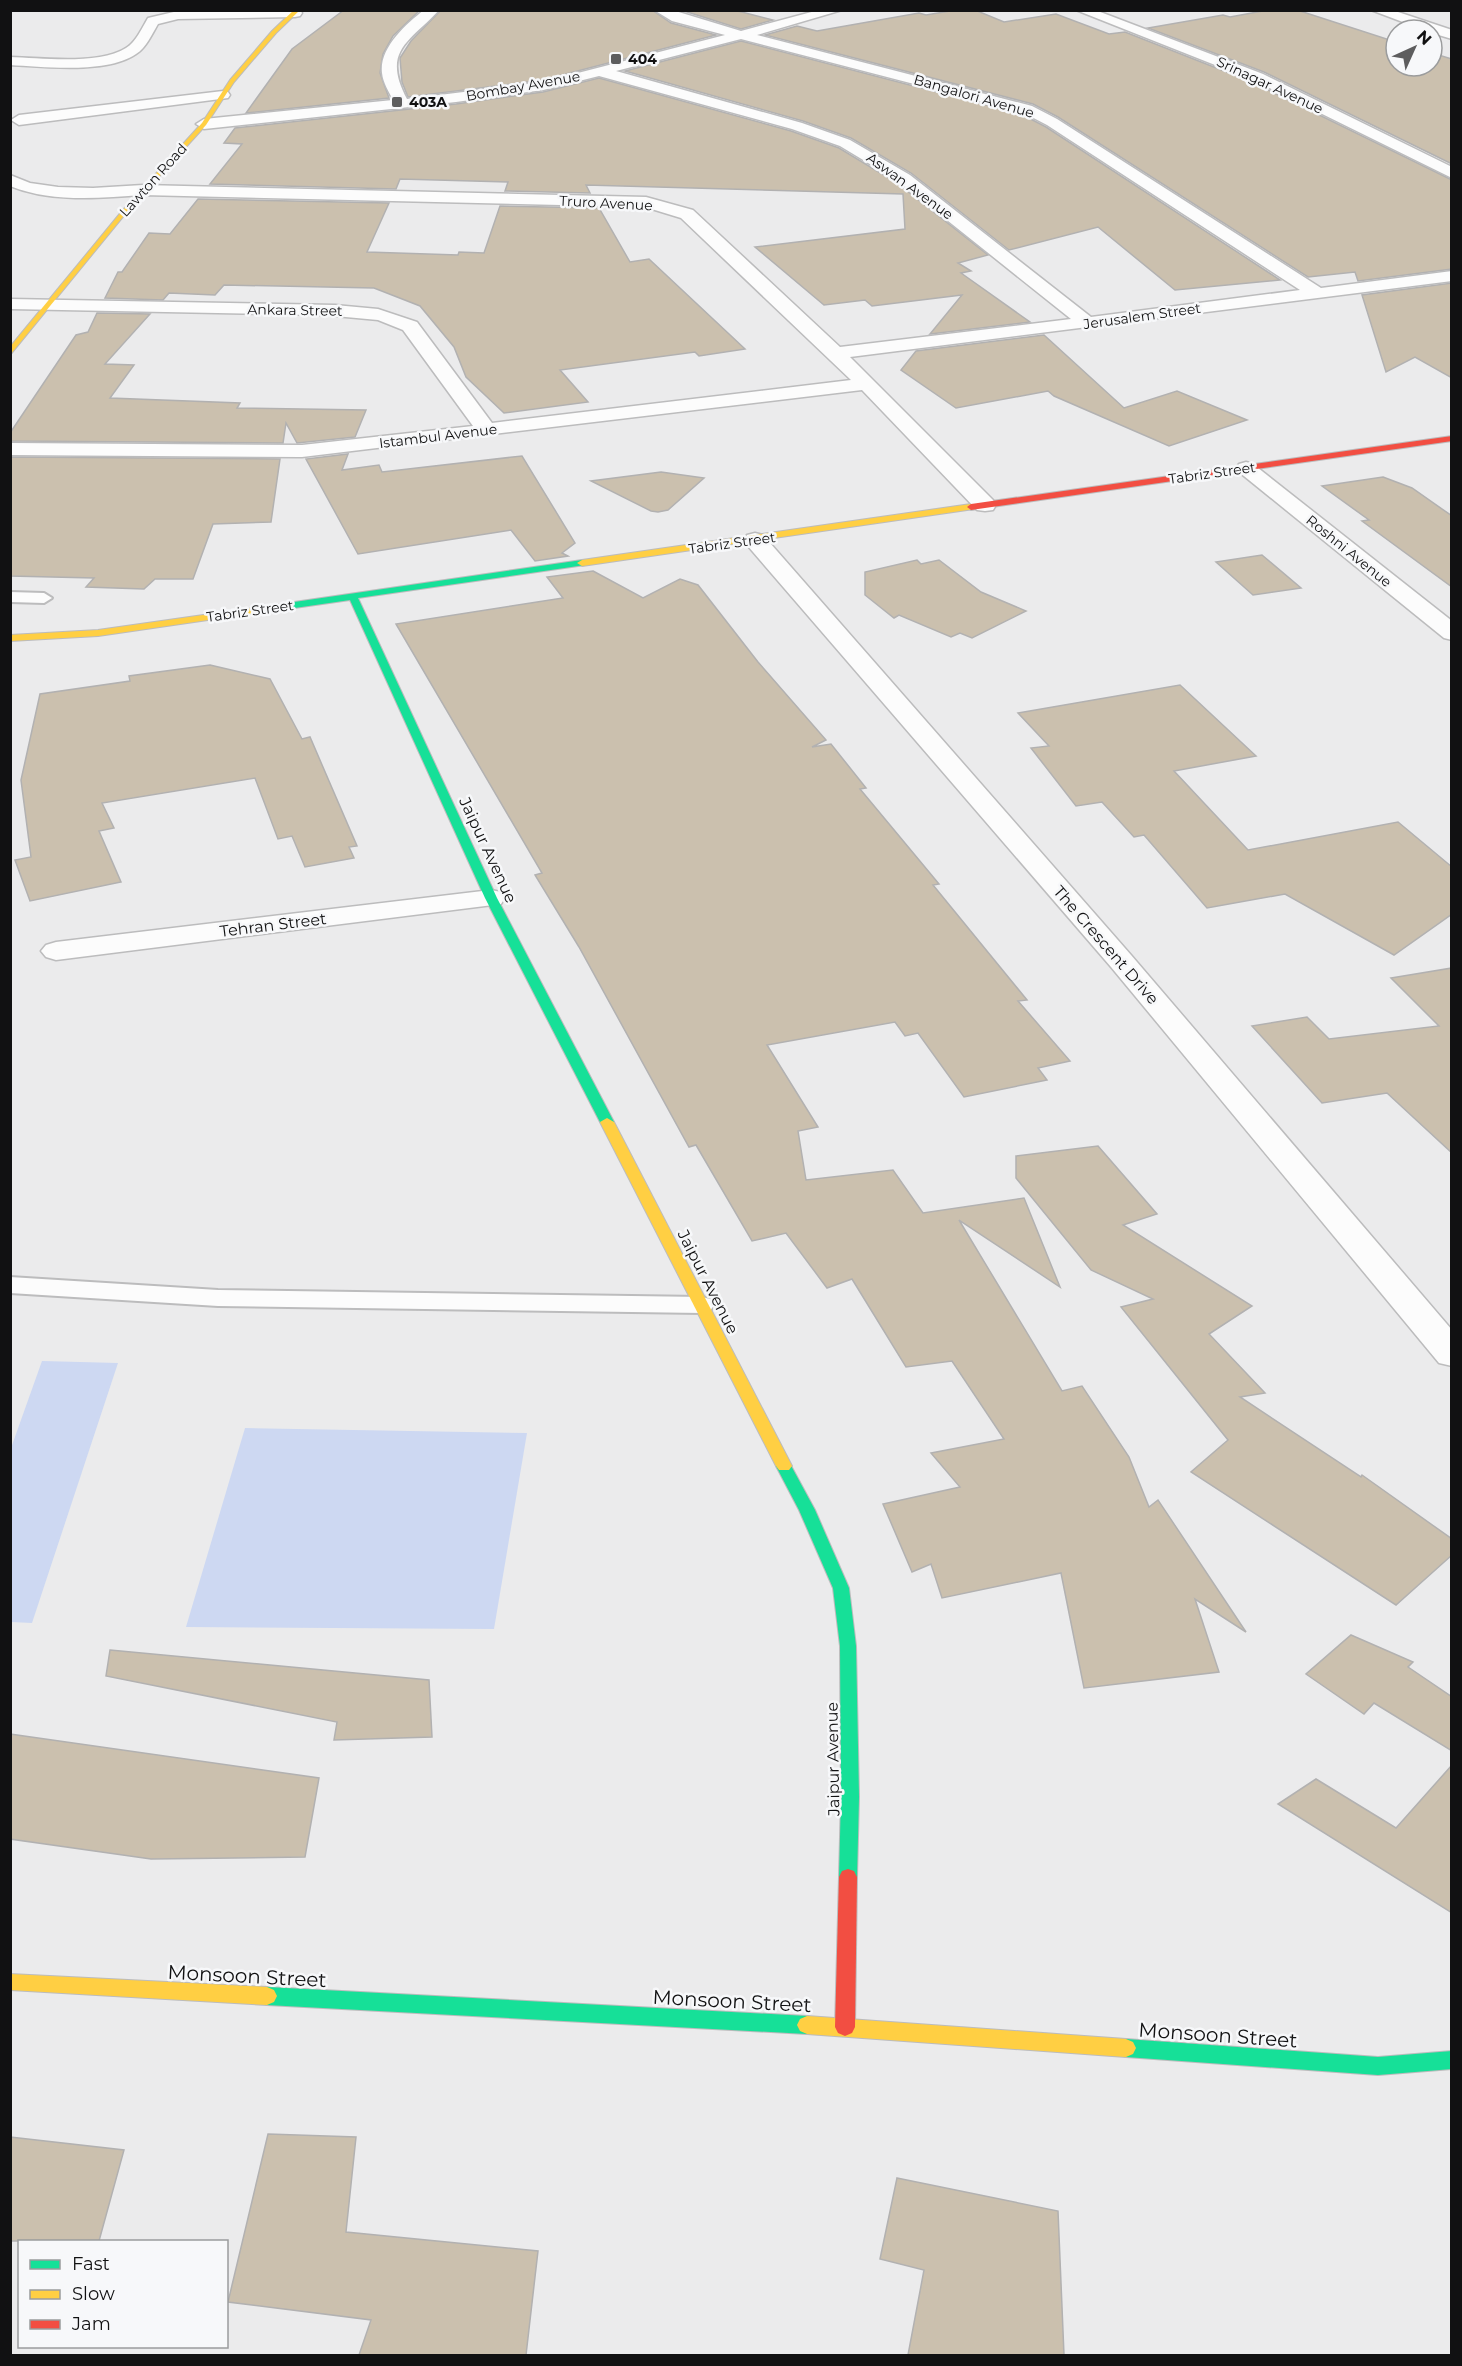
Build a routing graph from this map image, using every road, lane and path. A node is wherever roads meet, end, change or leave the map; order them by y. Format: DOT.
graph roads {
  1 [pos="433,10"];
  2 [pos="660,10"];
  3 [pos="836,10"];
  4 [pos="1082,10"];
  5 [pos="1377,10"];
  6 [pos="296,12"];
  7 [pos="1452,35"];
  8 [pos="741,36"];
  9 [pos="10,61"];
  10 [pos="602,72"];
  11 [pos="223,95"];
  12 [pos="402,103"];
  13 [pos="16,123"];
  14 [pos="204,124"];
  15 [pos="1452,172"];
  16 [pos="10,180"];
  17 [pos="143,190"];
  18 [pos="1452,276"];
  19 [pos="1317,292"];
  20 [pos="10,304"];
  21 [pos="48,305"];
  22 [pos="1087,323"];
  23 [pos="10,352"];
  24 [pos="833,353"];
  25 [pos="864,384"];
  26 [pos="486,429"];
  27 [pos="1452,438"];
  28 [pos="10,449"];
  29 [pos="1246,468"];
  30 [pos="986,505"];
  31 [pos="755,540"];
  32 [pos="10,597"];
  33 [pos="353,597"];
  34 [pos="44,598"];
  35 [pos="1452,633"];
  36 [pos="10,638"];
  37 [pos="491,898"];
  38 [pos="56,951"];
  39 [pos="10,1285"];
  40 [pos="702,1305"];
  41 [pos="1452,1354"];
  42 [pos="10,1983"];
  43 [pos="845,2027"];
  44 [pos="1452,2060"];
  1 -- 12 [label="street"];
  2 -- 8 [label="street, Bangalori Avenue"];
  3 -- 8 [label="street, Bombay Avenue"];
  4 -- 15 [label="street, Srinagar Avenue"];
  5 -- 7 [label="street"];
  6 -- 9 [label="street"];
  6 -- 11 [label="street, Lawton Road"];
  8 -- 10 [label="street, Bombay Avenue"];
  8 -- 19 [label="street, Bangalori Avenue"];
  10 -- 12 [label="street, Bombay Avenue"];
  10 -- 22 [label="street, Aswan Avenue"];
  11 -- 13 [label="street"];
  11 -- 14 [label="street, Lawton Road"];
  12 -- 14 [label="street, Bombay Avenue"];
  14 -- 17 [label="street, Lawton Road"];
  16 -- 17 [label="street, Truro Avenue"];
  17 -- 21 [label="street, Lawton Road"];
  17 -- 24 [label="street, Truro Avenue"];
  18 -- 19 [label="street, Jerusalem Street"];
  19 -- 22 [label="street, Jerusalem Street"];
  20 -- 21 [label="street, Ankara Street"];
  21 -- 23 [label="street, Lawton Road"];
  21 -- 26 [label="street, Ankara Street"];
  22 -- 24 [label="street, Jerusalem Street"];
  24 -- 25 [label="street, Truro Avenue"];
  25 -- 26 [label="street, Istambul Avenue"];
  25 -- 30 [label="street, Truro Avenue"];
  26 -- 28 [label="street, Istambul Avenue"];
  27 -- 29 [label="street, Tabriz Street"];
  29 -- 30 [label="street, Tabriz Street"];
  29 -- 35 [label="street, Roshni Avenue"];
  30 -- 31 [label="street, Tabriz Street"];
  31 -- 33 [label="street, Tabriz Street"];
  31 -- 41 [label="street, The Crescent Drive"];
  32 -- 34 [label="lane"];
  33 -- 36 [label="street, Tabriz Street"];
  33 -- 37 [label="street, Jaipur Avenue"];
  37 -- 38 [label="street, Tehran Street"];
  37 -- 40 [label="street, Jaipur Avenue"];
  39 -- 40 [label="lane"];
  40 -- 43 [label="street, Jaipur Avenue"];
  42 -- 43 [label="street, Monsoon Street"];
  43 -- 44 [label="street, Monsoon Street"];
}
